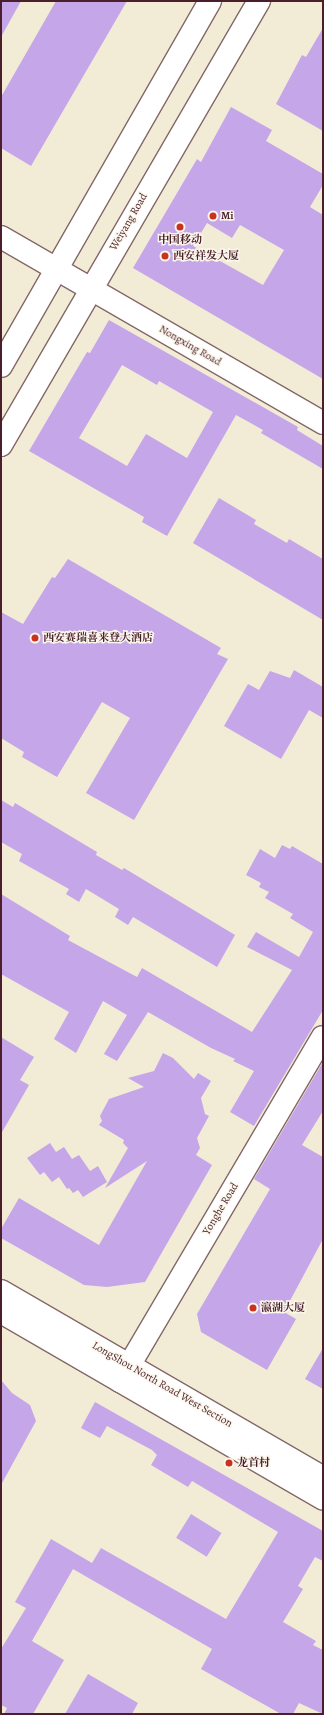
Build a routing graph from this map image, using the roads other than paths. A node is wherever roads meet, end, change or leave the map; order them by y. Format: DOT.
graph roads {
  1 [pos="210,1"];
  2 [pos="259,1"];
  3 [pos="1,237"];
  4 [pos="58,269"];
  5 [pos="90,288"];
  6 [pos="1,366"];
  7 [pos="323,423"];
  8 [pos="1,445"];
  9 [pos="323,1037"];
  10 [pos="1,1291"];
  11 [pos="1,1312"];
  12 [pos="124,1373"];
  13 [pos="323,1478"];
  14 [pos="323,1499"];
  1 -- 4 [label="street"];
  2 -- 5 [label="street, Weiyang Road"];
  3 -- 4 [label="street, Nongxing Road"];
  4 -- 5 [label="street, Nongxing Road"];
  4 -- 6 [label="street"];
  5 -- 7 [label="street, Nongxing Road"];
  5 -- 8 [label="street, Weiyang Road"];
  9 -- 12 [label="street, Yonghe Road"];
  10 -- 12 [label="street, LongShou North Road West Section"];
  11 -- 12 [label="street, LongShou North Road West Section"];
  12 -- 13 [label="street, LongShou North Road West Section"];
  12 -- 14 [label="street, LongShou North Road West Section"];
}
